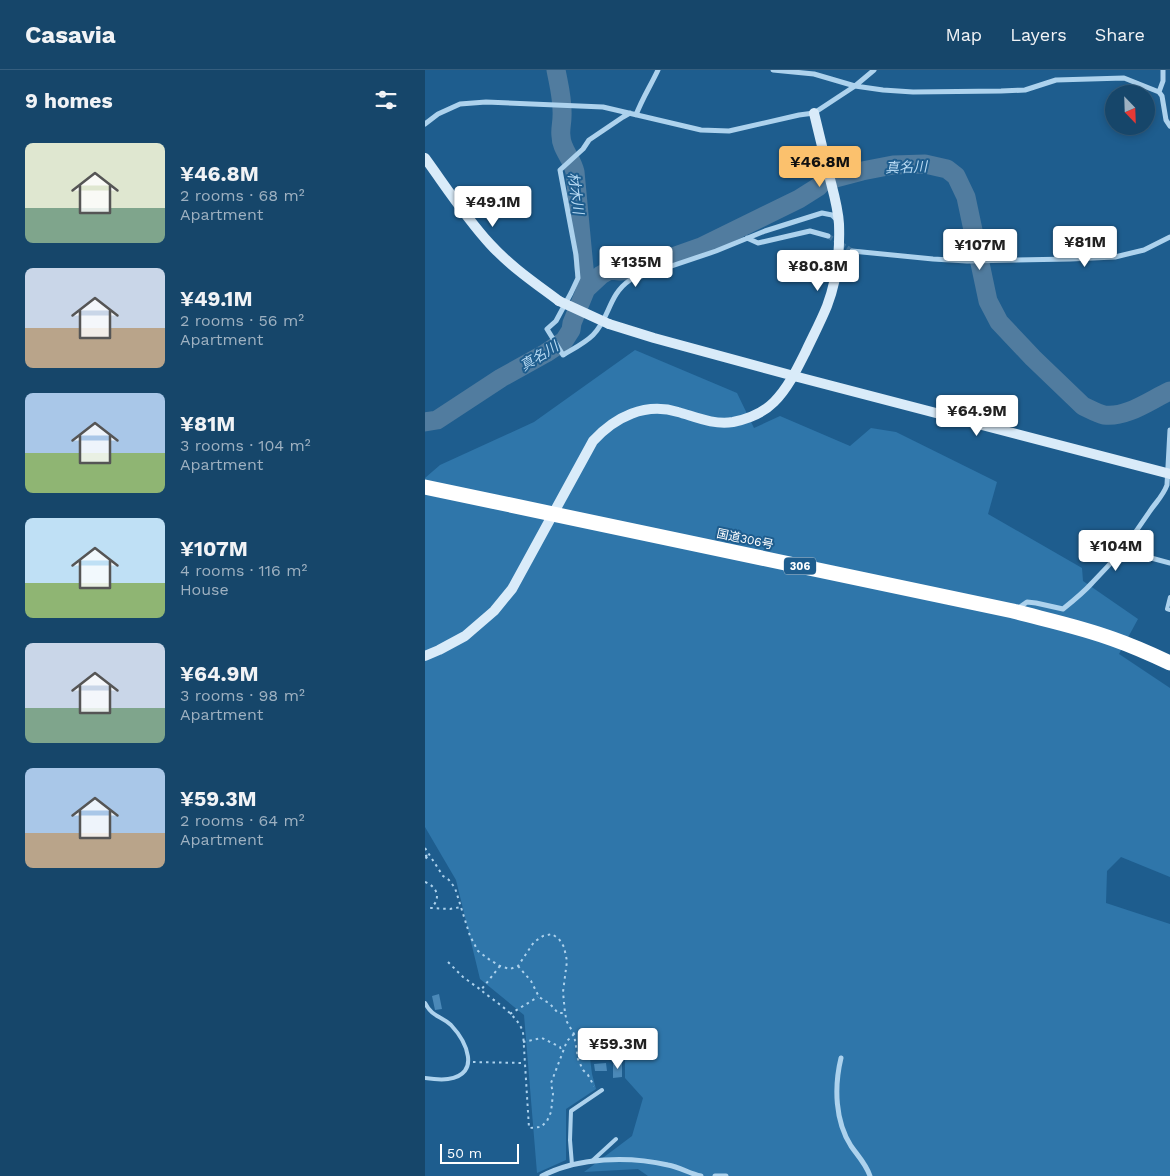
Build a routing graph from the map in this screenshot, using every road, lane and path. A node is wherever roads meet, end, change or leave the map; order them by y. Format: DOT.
graph roads {
  1 [pos="658,70"];
  2 [pos="773,70"];
  3 [pos="874,70"];
  4 [pos="1163,70"];
  5 [pos="855,86"];
  6 [pos="1159,92"];
  7 [pos="814,113"];
  8 [pos="630,114"];
  9 [pos="637,115"];
  10 [pos="425,124"];
  11 [pos="1170,126"];
  12 [pos="425,158"];
  13 [pos="839,222"];
  14 [pos="828,236"];
  15 [pos="747,238"];
  16 [pos="1170,240"];
  17 [pos="852,251"];
  18 [pos="794,376"];
  19 [pos="1170,430"];
  20 [pos="1169,474"];
  21 [pos="425,487"];
  22 [pos="553,514"];
  23 [pos="1140,555"];
  24 [pos="1170,563"];
  25 [pos="1170,597"];
  26 [pos="1170,610"];
  27 [pos="1013,611"];
  28 [pos="425,656"];
  29 [pos="1170,663"];
  30 [pos="425,848"];
  31 [pos="429,855"];
  32 [pos="425,857"];
  33 [pos="425,882"];
  34 [pos="461,907"];
  35 [pos="448,962"];
  36 [pos="500,966"];
  37 [pos="518,966"];
  38 [pos="481,990"];
  39 [pos="539,997"];
  40 [pos="425,1003"];
  41 [pos="565,1013"];
  42 [pos="510,1014"];
  43 [pos="574,1034"];
  44 [pos="523,1042"];
  45 [pos="562,1053"];
  46 [pos="841,1058"];
  47 [pos="469,1062"];
  48 [pos="524,1063"];
  49 [pos="425,1078"];
  50 [pos="594,1086"];
  51 [pos="602,1090"];
  52 [pos="615,1139"];
  53 [pos="592,1162"];
  54 [pos="572,1166"];
  55 [pos="542,1176"];
  56 [pos="701,1176"];
  57 [pos="715,1176"];
  58 [pos="726,1176"];
  59 [pos="869,1176"];
  1 -- 9 [label="street"];
  2 -- 5 [label="street"];
  3 -- 5 [label="street"];
  4 -- 6 [label="street"];
  5 -- 6 [label="street"];
  5 -- 7 [label="street"];
  6 -- 11 [label="street"];
  7 -- 9 [label="street"];
  7 -- 13 [label="street"];
  8 -- 9 [label="street"];
  8 -- 10 [label="street"];
  8 -- 15 [label="street"];
  12 -- 18 [label="street, bridge"];
  13 -- 15 [label="street"];
  13 -- 18 [label="street"];
  14 -- 15 [label="street"];
  16 -- 17 [label="street"];
  18 -- 20 [label="street"];
  18 -- 22 [label="street"];
  19 -- 20 [label="street"];
  20 -- 27 [label="street"];
  21 -- 22 [label="highway, 国道306号 / 306"];
  22 -- 27 [label="highway, 国道306号 / 306"];
  22 -- 28 [label="street"];
  23 -- 24 [label="street"];
  25 -- 26 [label="lane"];
  27 -- 29 [label="highway, 国道306号 / 306"];
  30 -- 31 [label="path"];
  31 -- 32 [label="path"];
  31 -- 34 [label="path"];
  33 -- 34 [label="path"];
  34 -- 36 [label="path"];
  35 -- 38 [label="path"];
  36 -- 37 [label="path"];
  36 -- 38 [label="path"];
  37 -- 39 [label="path"];
  37 -- 41 [label="path"];
  38 -- 42 [label="path"];
  39 -- 41 [label="path"];
  39 -- 42 [label="path"];
  40 -- 47 [label="lane"];
  41 -- 43 [label="path"];
  42 -- 44 [label="path"];
  43 -- 45 [label="path"];
  43 -- 50 [label="path"];
  44 -- 45 [label="path"];
  44 -- 48 [label="path"];
  45 -- 48 [label="path"];
  46 -- 59 [label="street"];
  47 -- 48 [label="path"];
  47 -- 49 [label="lane"];
  51 -- 54 [label="lane"];
  52 -- 53 [label="lane"];
  53 -- 54 [label="street"];
  53 -- 56 [label="street"];
  54 -- 55 [label="street"];
  57 -- 58 [label="street"];
}
